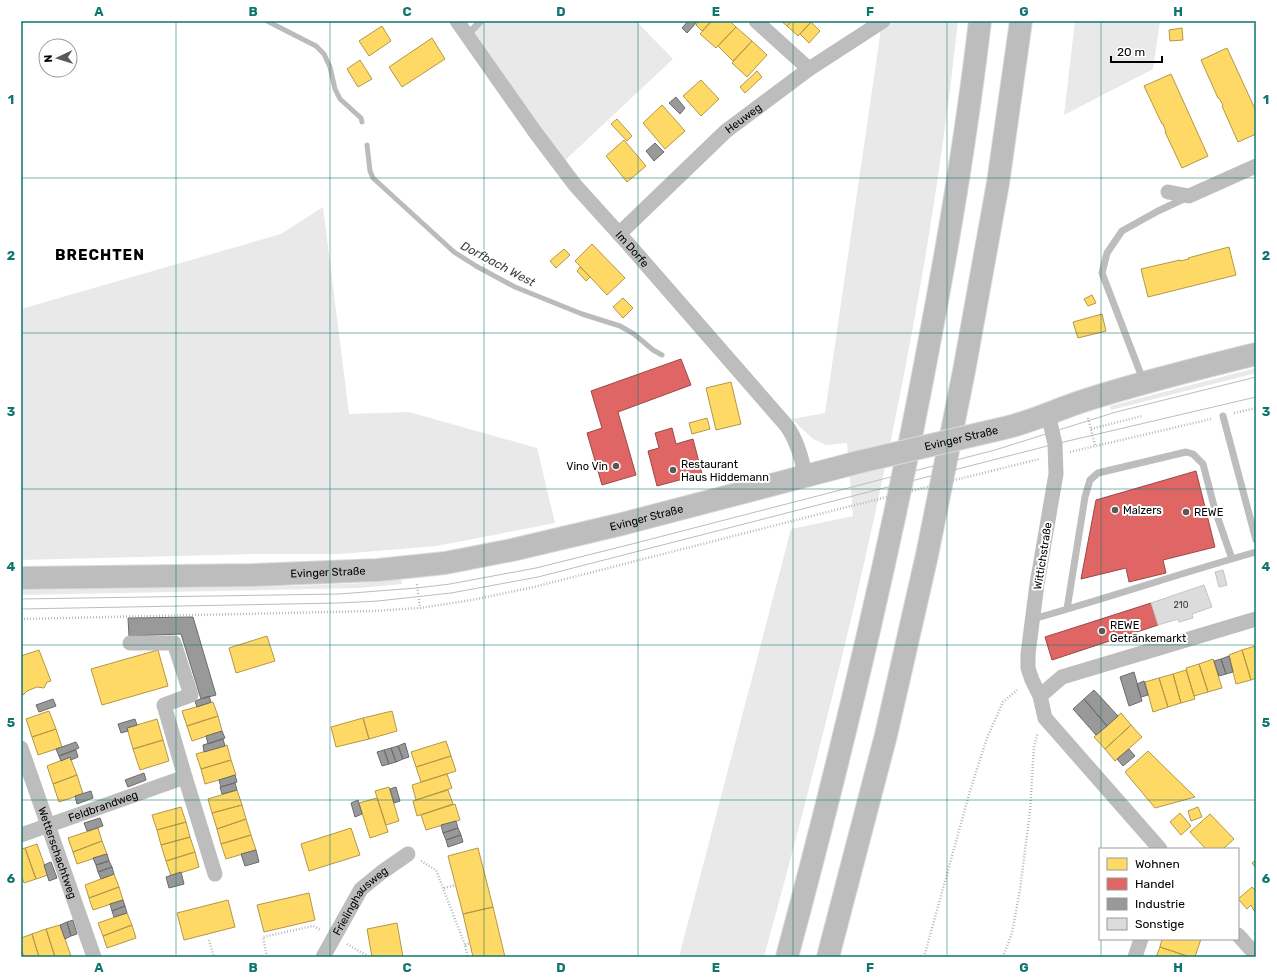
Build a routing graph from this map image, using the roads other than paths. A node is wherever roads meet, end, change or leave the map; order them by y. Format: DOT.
graph roads {
  1 [pos="457,21"];
  2 [pos="481,21"];
  3 [pos="756,21"];
  4 [pos="883,21"];
  5 [pos="980,21"];
  6 [pos="1021,21"];
  7 [pos="467,35"];
  8 [pos="809,70"];
  9 [pos="1256,166"];
  10 [pos="1168,192"];
  11 [pos="1189,196"];
  12 [pos="619,234"];
  13 [pos="1256,354"];
  14 [pos="1144,382"];
  15 [pos="1048,414"];
  16 [pos="1223,416"];
  17 [pos="805,476"];
  18 [pos="1256,540"];
  19 [pos="1256,552"];
  20 [pos="1232,559"];
  21 [pos="21,578"];
  22 [pos="1067,609"];
  23 [pos="1255,616"];
  24 [pos="1033,619"];
  25 [pos="130,643"];
  26 [pos="1040,696"];
  27 [pos="22,755"];
  28 [pos="185,777"];
  29 [pos="49,826"];
  30 [pos="21,835"];
  31 [pos="1159,848"];
  32 [pos="408,854"];
  33 [pos="215,874"];
  34 [pos="1239,936"];
  35 [pos="1141,940"];
  36 [pos="1256,955"];
  37 [pos="94,957"];
  38 [pos="323,957"];
  39 [pos="787,957"];
  40 [pos="828,957"];
  41 [pos="1135,957"];
  1 -- 7 [label="street, Im Dorfe"];
  2 -- 7 [label="lane"];
  3 -- 8 [label="street"];
  4 -- 8 [label="street, Heuweg"];
  5 -- 39 [label="main road"];
  6 -- 40 [label="main road"];
  7 -- 12 [label="street, Im Dorfe"];
  8 -- 12 [label="street, Heuweg"];
  9 -- 11 [label="street"];
  10 -- 11 [label="street"];
  11 -- 14 [label="lane"];
  12 -- 17 [label="street, Im Dorfe"];
  13 -- 14 [label="main road, Evinger Straße"];
  14 -- 15 [label="main road, Evinger Straße"];
  15 -- 17 [label="main road, Evinger Straße, bridge"];
  15 -- 24 [label="street, Wittichstraße"];
  16 -- 18 [label="lane"];
  17 -- 21 [label="main road, Evinger Straße"];
  19 -- 20 [label="lane"];
  20 -- 22 [label="lane"];
  20 -- 22 [label="lane"];
  22 -- 24 [label="lane"];
  23 -- 26 [label="street"];
  24 -- 26 [label="street, Wittichstraße"];
  25 -- 28 [label="street"];
  26 -- 31 [label="street, Wittichstraße"];
  27 -- 29 [label="street, Wetterschachtweg"];
  28 -- 29 [label="street, Feldbrandweg"];
  28 -- 33 [label="street"];
  29 -- 30 [label="street, Feldbrandweg"];
  29 -- 37 [label="street, Wetterschachtweg"];
  32 -- 38 [label="street, Frielinghausweg"];
  34 -- 36 [label="street"];
  35 -- 41 [label="street"];
}
